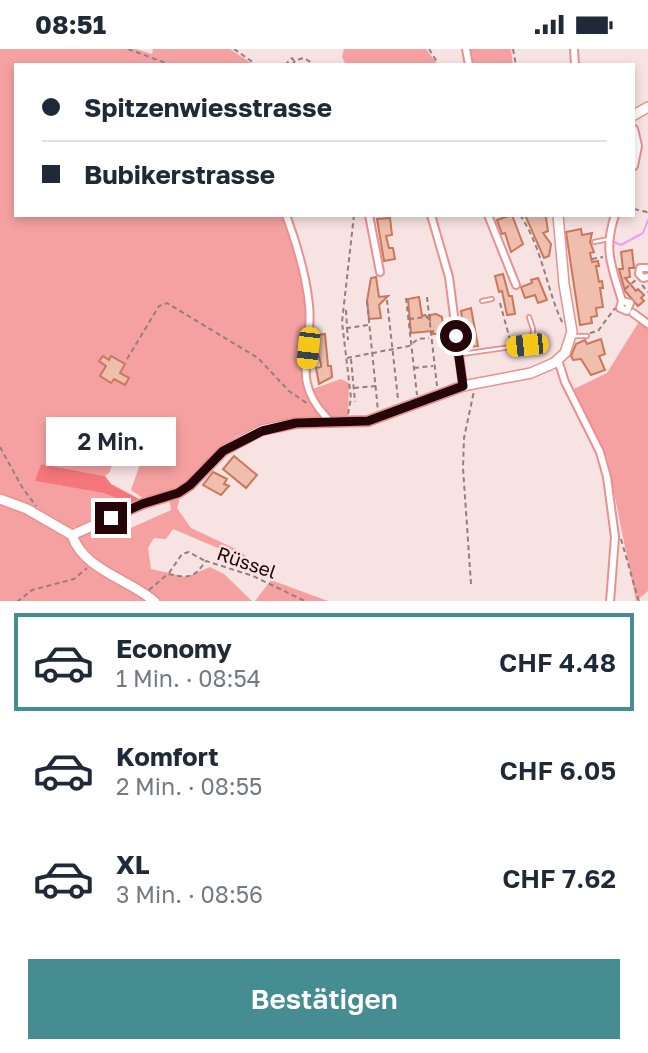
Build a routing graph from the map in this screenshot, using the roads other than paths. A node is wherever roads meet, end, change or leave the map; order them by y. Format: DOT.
graph roads {
  1 [pos="648,107"];
  2 [pos="635,111"];
  3 [pos="635,133"];
  4 [pos="635,161"];
  5 [pos="287,217"];
  6 [pos="369,217"];
  7 [pos="432,217"];
  8 [pos="489,217"];
  9 [pos="558,217"];
  10 [pos="614,217"];
  11 [pos="609,239"];
  12 [pos="594,242"];
  13 [pos="648,268"];
  14 [pos="380,272"];
  15 [pos="644,277"];
  16 [pos="516,285"];
  17 [pos="492,299"];
  18 [pos="482,300"];
  19 [pos="529,317"];
  20 [pos="648,324"];
  21 [pos="572,336"];
  22 [pos="587,336"];
  23 [pos="458,355"];
  24 [pos="558,360"];
  25 [pos="463,386"];
  26 [pos="327,422"];
  27 [pos="0,499"];
  28 [pos="72,535"];
  29 [pos="155,601"];
  30 [pos="610,601"];
  1 -- 2 [label="street"];
  3 -- 4 [label="street"];
  5 -- 26 [label="street"];
  6 -- 14 [label="street"];
  7 -- 23 [label="street"];
  8 -- 16 [label="street"];
  9 -- 21 [label="street"];
  10 -- 11 [label="street"];
  11 -- 12 [label="lane"];
  11 -- 20 [label="street"];
  13 -- 15 [label="street"];
  17 -- 18 [label="lane"];
  19 -- 23 [label="lane"];
  21 -- 22 [label="lane"];
  21 -- 24 [label="street"];
  23 -- 25 [label="street"];
  24 -- 25 [label="street"];
  24 -- 30 [label="street"];
  25 -- 26 [label="street"];
  26 -- 28 [label="street"];
  27 -- 28 [label="street"];
  28 -- 29 [label="street"];
}
